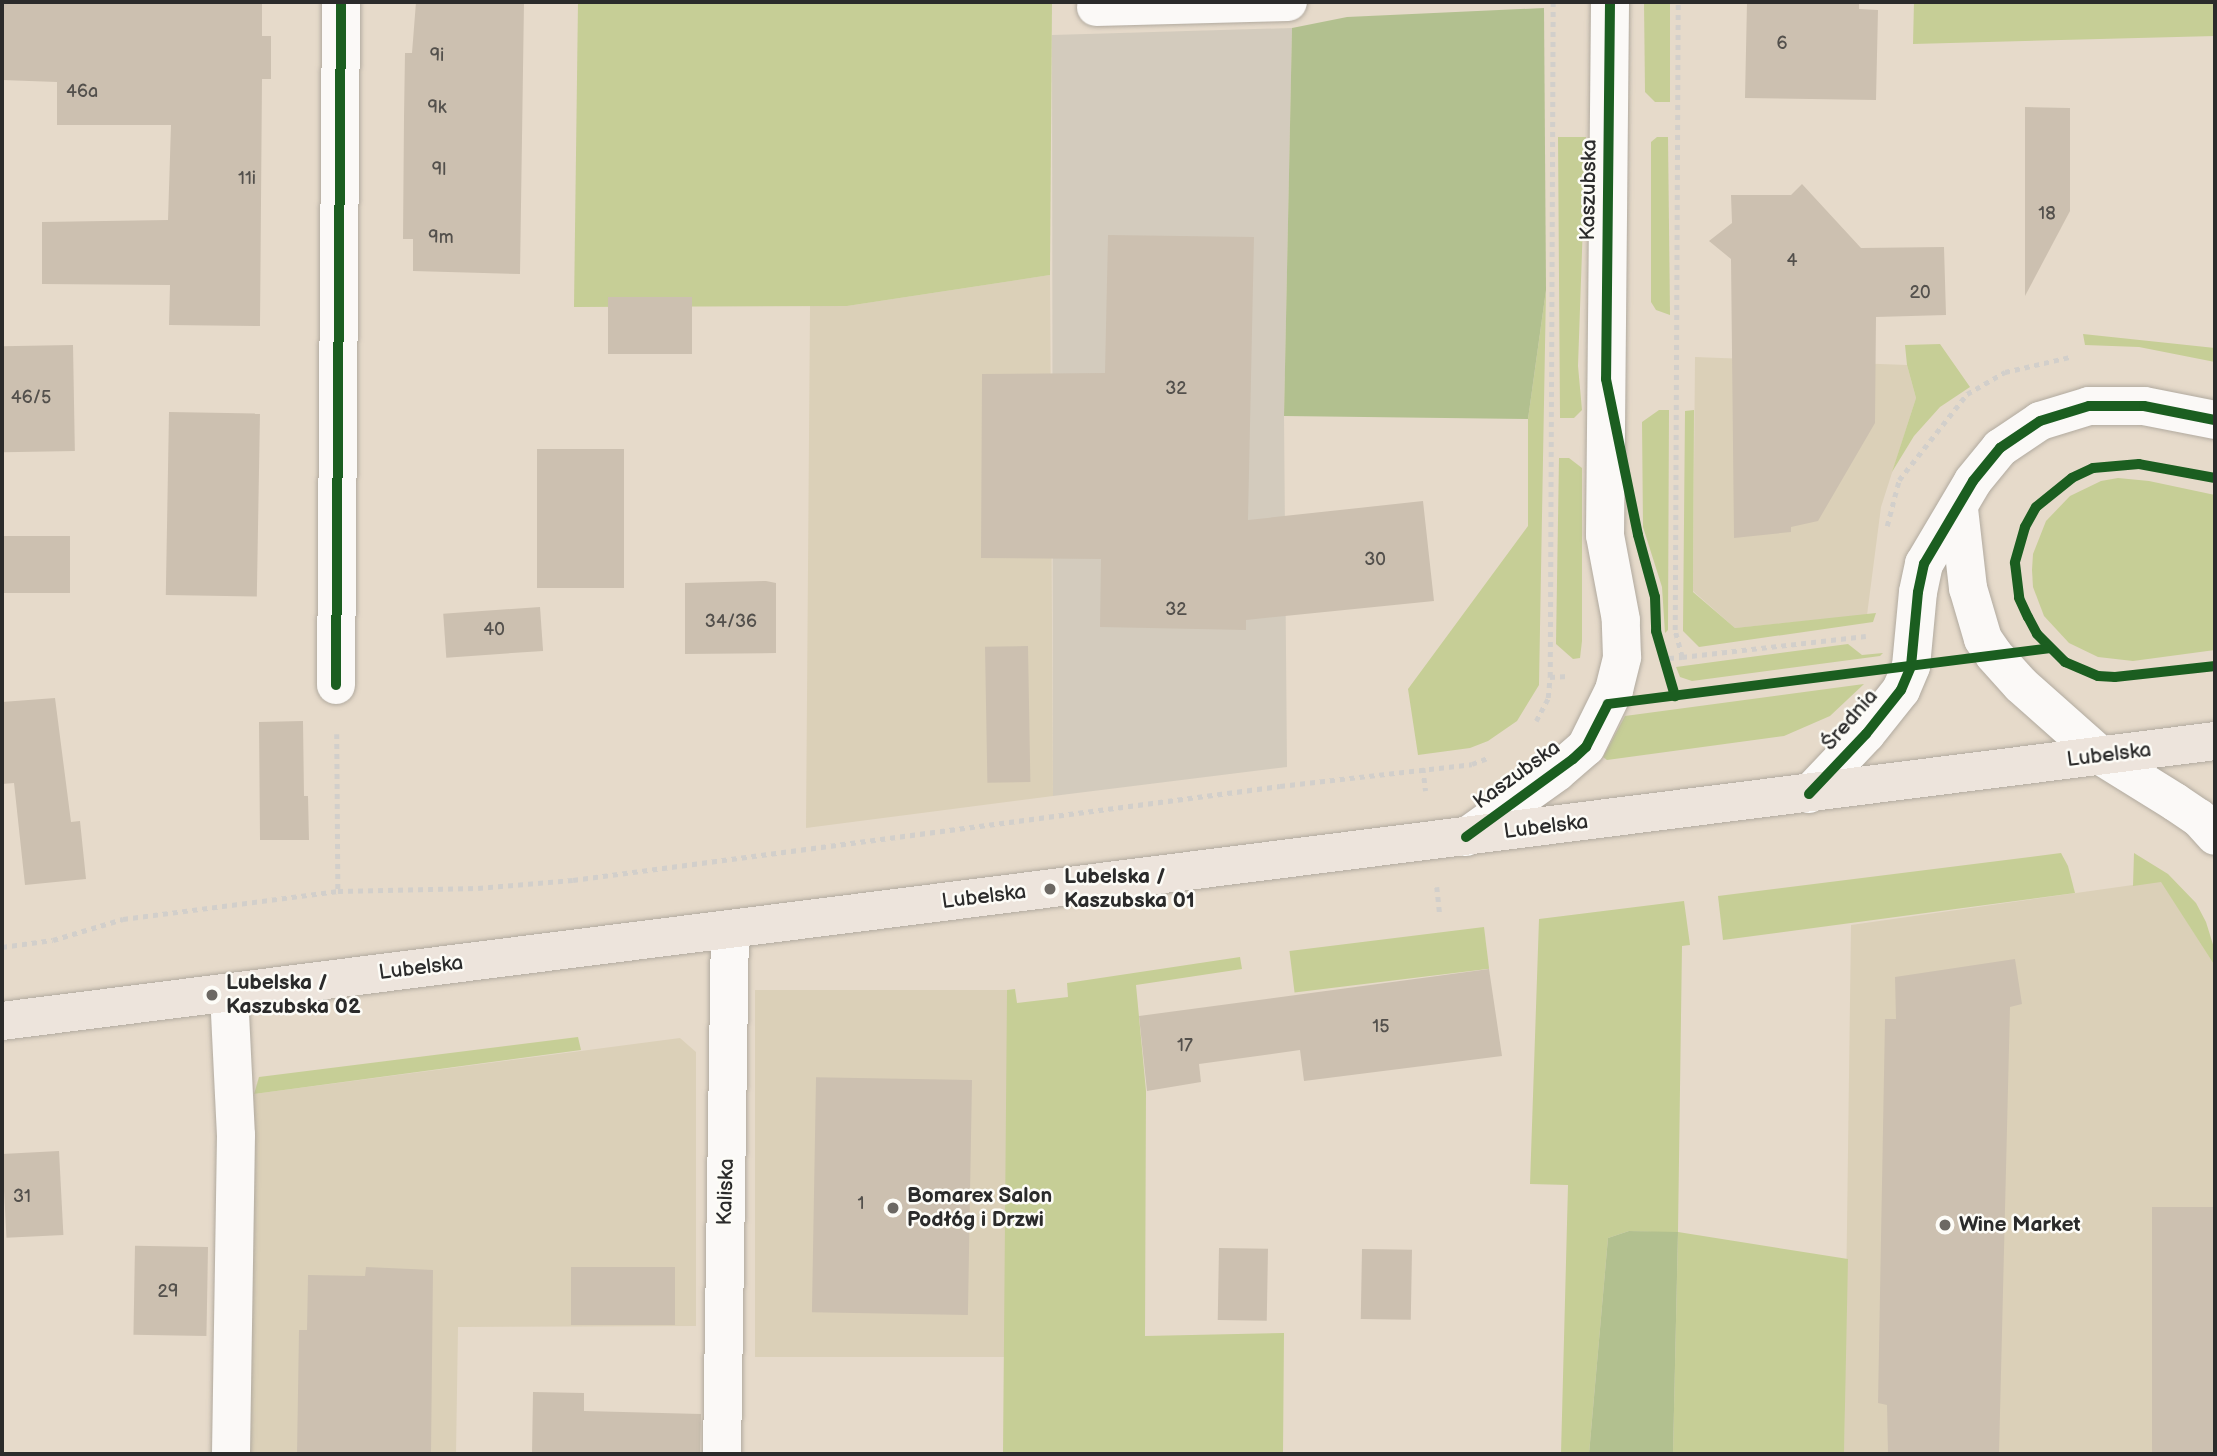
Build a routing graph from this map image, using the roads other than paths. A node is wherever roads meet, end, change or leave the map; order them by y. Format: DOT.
graph roads {
  1 [pos="341,2"];
  2 [pos="1288,2"];
  3 [pos="1610,2"];
  4 [pos="1096,7"];
  5 [pos="2215,420"];
  6 [pos="1959,509"];
  7 [pos="336,685"];
  8 [pos="2215,741"];
  9 [pos="2101,756"];
  10 [pos="1809,794"];
  11 [pos="1466,836"];
  12 [pos="2215,836"];
  13 [pos="730,930"];
  14 [pos="229,993"];
  15 [pos="2,1021"];
  16 [pos="231,1454"];
  17 [pos="722,1454"];
  1 -- 7 [label="street"];
  2 -- 4 [label="street"];
  3 -- 11 [label="street, Kaszubska"];
  5 -- 6 [label="street, Średnia"];
  6 -- 9 [label="street"];
  6 -- 10 [label="street, Średnia"];
  8 -- 9 [label="main road, Lubelska"];
  9 -- 10 [label="main road, Lubelska"];
  9 -- 12 [label="street"];
  10 -- 11 [label="main road, Lubelska"];
  11 -- 13 [label="main road, Lubelska"];
  13 -- 14 [label="main road, Lubelska"];
  13 -- 17 [label="street, Kaliska"];
  14 -- 15 [label="main road, Lubelska"];
  14 -- 16 [label="street"];
}
